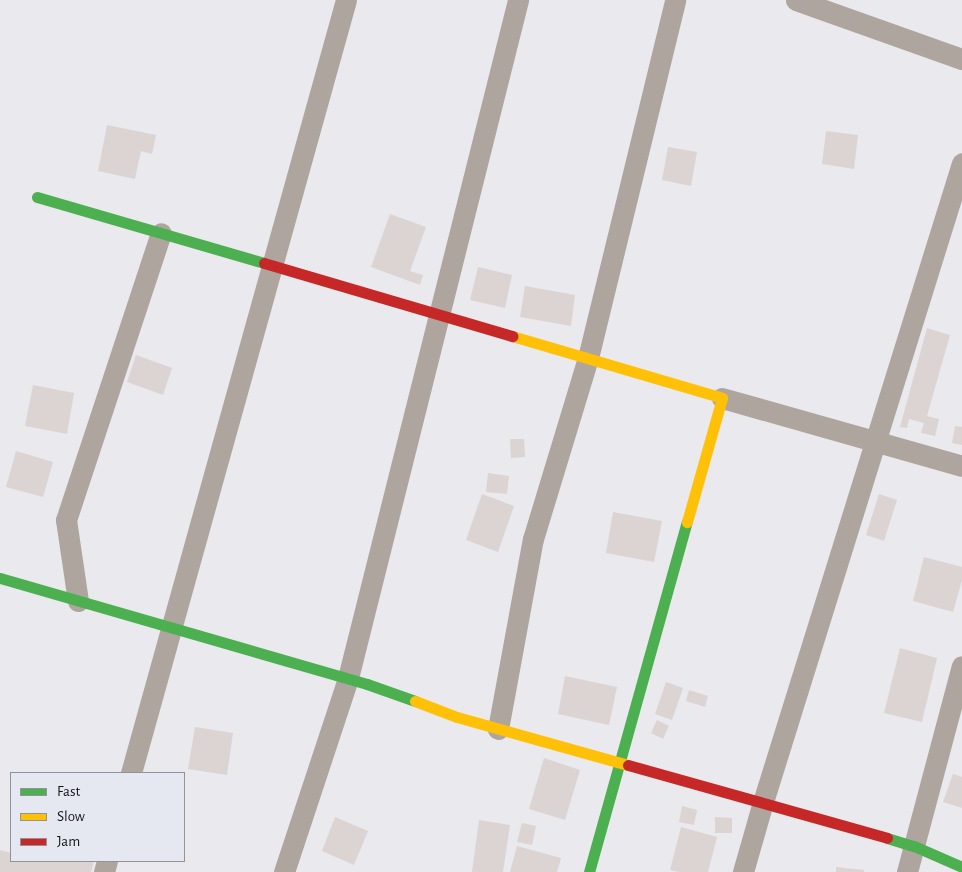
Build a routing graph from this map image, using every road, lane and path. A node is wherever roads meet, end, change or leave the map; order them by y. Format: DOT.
graph roads {
  1 [pos="346,0"];
  2 [pos="518,0"];
  3 [pos="675,0"];
  4 [pos="796,0"];
  5 [pos="962,59"];
  6 [pos="962,162"];
  7 [pos="37,197"];
  8 [pos="161,233"];
  9 [pos="273,265"];
  10 [pos="439,314"];
  11 [pos="588,358"];
  12 [pos="722,398"];
  13 [pos="875,441"];
  14 [pos="962,466"];
  15 [pos="0,578"];
  16 [pos="78,600"];
  17 [pos="172,628"];
  18 [pos="962,666"];
  19 [pos="348,678"];
  20 [pos="498,729"];
  21 [pos="620,762"];
  22 [pos="132,772"];
  23 [pos="763,802"];
  24 [pos="914,846"];
  25 [pos="962,867"];
  26 [pos="284,872"];
  27 [pos="589,872"];
  28 [pos="743,872"];
  29 [pos="907,872"];
  1 -- 9 [label="street"];
  2 -- 10 [label="street"];
  3 -- 11 [label="street"];
  4 -- 5 [label="street"];
  6 -- 13 [label="street"];
  7 -- 8 [label="street"];
  8 -- 9 [label="street"];
  8 -- 16 [label="street"];
  9 -- 10 [label="street"];
  9 -- 17 [label="street"];
  10 -- 11 [label="street"];
  10 -- 19 [label="street"];
  11 -- 12 [label="street"];
  11 -- 20 [label="street"];
  12 -- 13 [label="street"];
  12 -- 21 [label="street"];
  13 -- 14 [label="street"];
  13 -- 23 [label="street"];
  15 -- 16 [label="street"];
  16 -- 17 [label="street"];
  17 -- 19 [label="street"];
  17 -- 22 [label="street"];
  18 -- 24 [label="street"];
  19 -- 20 [label="street"];
  19 -- 26 [label="street"];
  20 -- 21 [label="street"];
  21 -- 23 [label="street"];
  21 -- 27 [label="street"];
  23 -- 24 [label="street"];
  23 -- 28 [label="street"];
  24 -- 25 [label="street"];
  24 -- 29 [label="street"];
}
